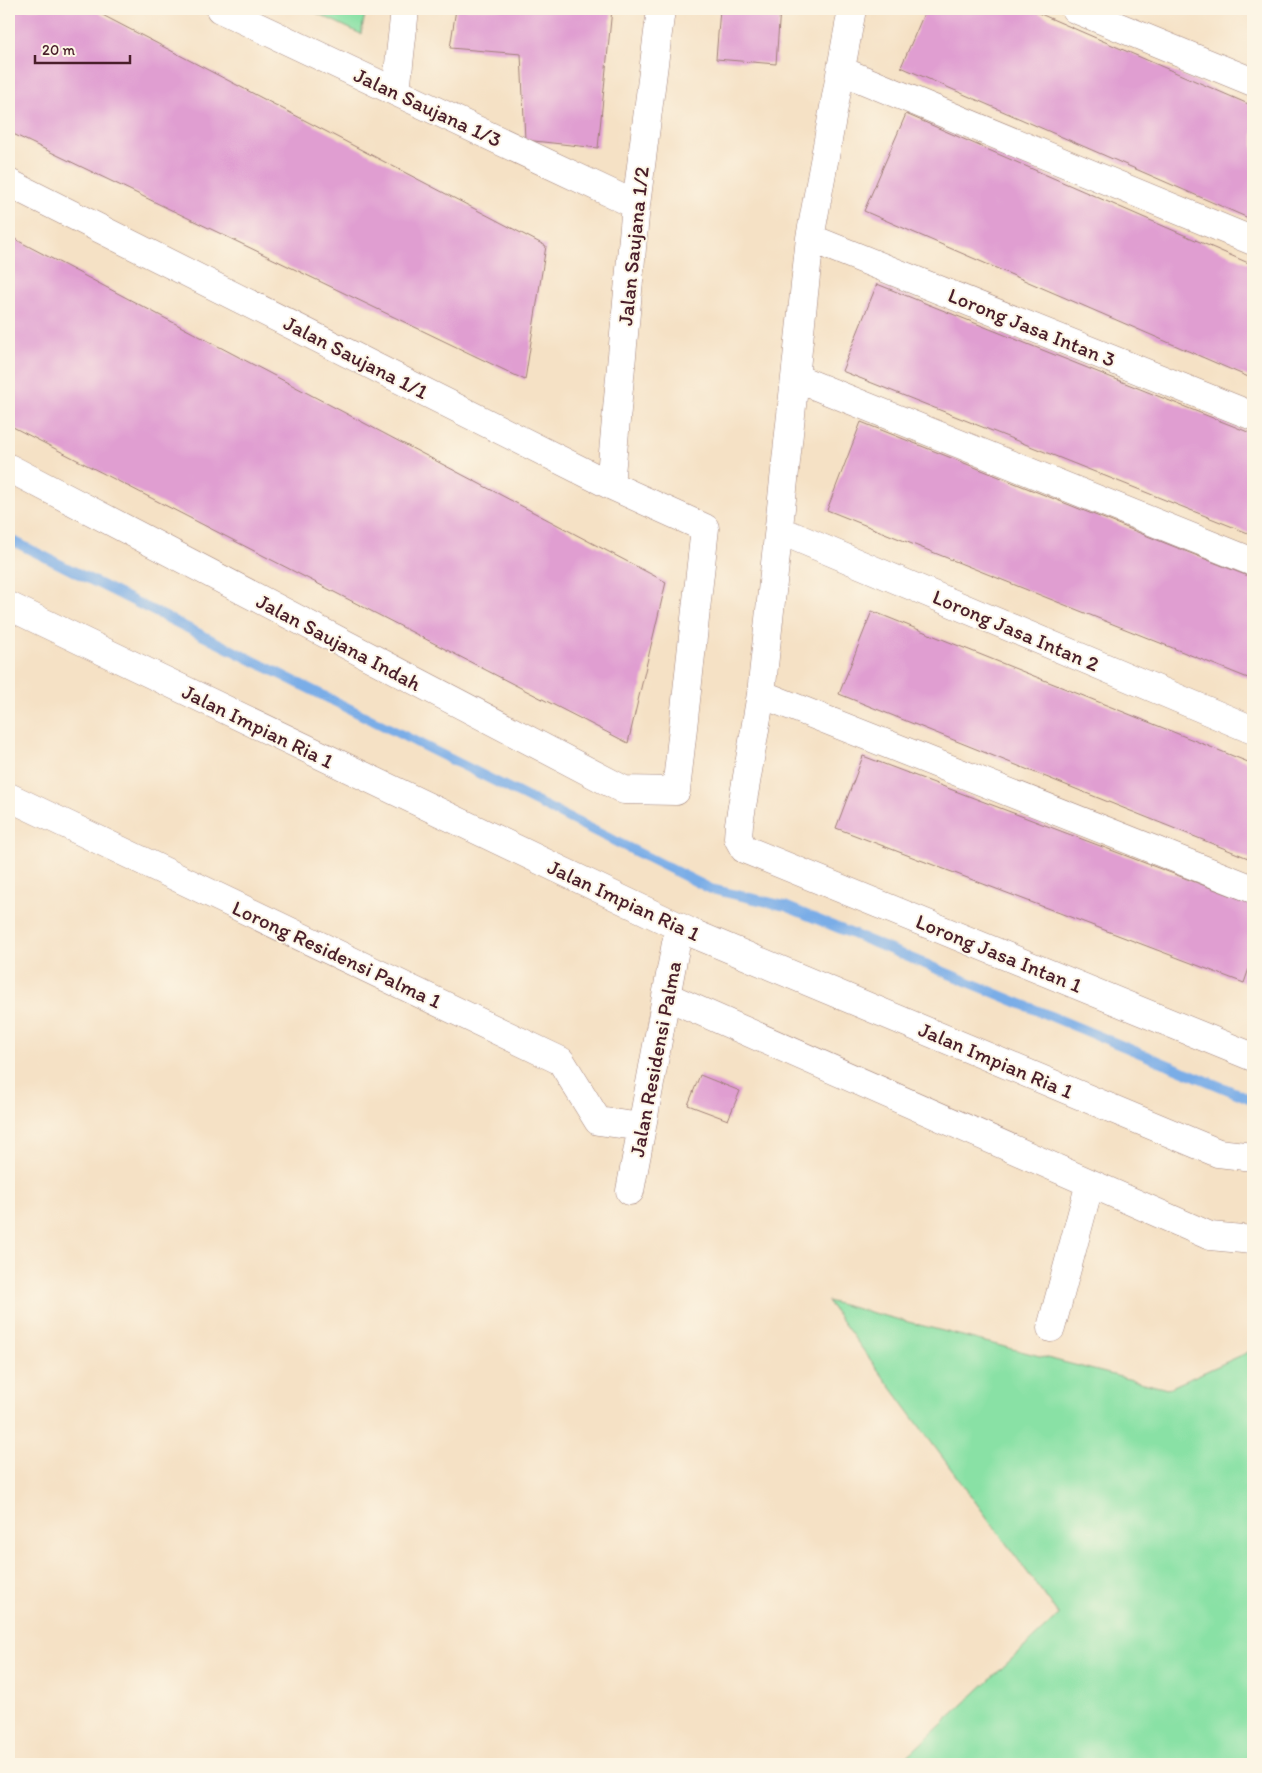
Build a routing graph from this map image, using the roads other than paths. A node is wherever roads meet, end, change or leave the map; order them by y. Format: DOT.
graph roads {
  1 [pos="220,9"];
  2 [pos="405,9"];
  3 [pos="661,9"];
  4 [pos="852,9"];
  5 [pos="1075,9"];
  6 [pos="842,71"];
  7 [pos="1253,82"];
  8 [pos="396,92"];
  9 [pos="9,182"];
  10 [pos="636,205"];
  11 [pos="810,238"];
  12 [pos="1253,241"];
  13 [pos="796,378"];
  14 [pos="1253,416"];
  15 [pos="9,468"];
  16 [pos="610,484"];
  17 [pos="705,528"];
  18 [pos="779,530"];
  19 [pos="1253,562"];
  20 [pos="9,606"];
  21 [pos="761,694"];
  22 [pos="1253,730"];
  23 [pos="9,797"];
  24 [pos="1253,889"];
  25 [pos="679,927"];
  26 [pos="666,996"];
  27 [pos="1253,1057"];
  28 [pos="642,1127"];
  29 [pos="1253,1157"];
  30 [pos="1090,1183"];
  31 [pos="630,1191"];
  32 [pos="1253,1240"];
  33 [pos="1051,1328"];
  1 -- 8 [label="street, Jalan Saujana 1/3"];
  2 -- 8 [label="street"];
  3 -- 10 [label="street, Jalan Saujana 1/2"];
  4 -- 6 [label="street"];
  5 -- 7 [label="street"];
  6 -- 11 [label="street"];
  6 -- 12 [label="street"];
  8 -- 10 [label="street, Jalan Saujana 1/3"];
  9 -- 16 [label="street, Jalan Saujana 1/1"];
  10 -- 16 [label="street, Jalan Saujana 1/2"];
  11 -- 13 [label="street"];
  11 -- 14 [label="street, Lorong Jasa Intan 3"];
  13 -- 18 [label="street"];
  13 -- 19 [label="street"];
  15 -- 17 [label="street, Jalan Saujana Indah"];
  16 -- 17 [label="street, Jalan Saujana 1/1"];
  18 -- 21 [label="street"];
  18 -- 22 [label="street, Lorong Jasa Intan 2"];
  20 -- 25 [label="street, Jalan Impian Ria 1"];
  21 -- 24 [label="street"];
  21 -- 27 [label="street, Lorong Jasa Intan 1"];
  23 -- 28 [label="street, Lorong Residensi Palma 1"];
  25 -- 26 [label="street, Jalan Residensi Palma"];
  25 -- 29 [label="street, Jalan Impian Ria 1"];
  26 -- 28 [label="street, Jalan Residensi Palma"];
  26 -- 30 [label="street"];
  28 -- 31 [label="street, Jalan Residensi Palma"];
  30 -- 32 [label="street"];
  30 -- 33 [label="street"];
}
